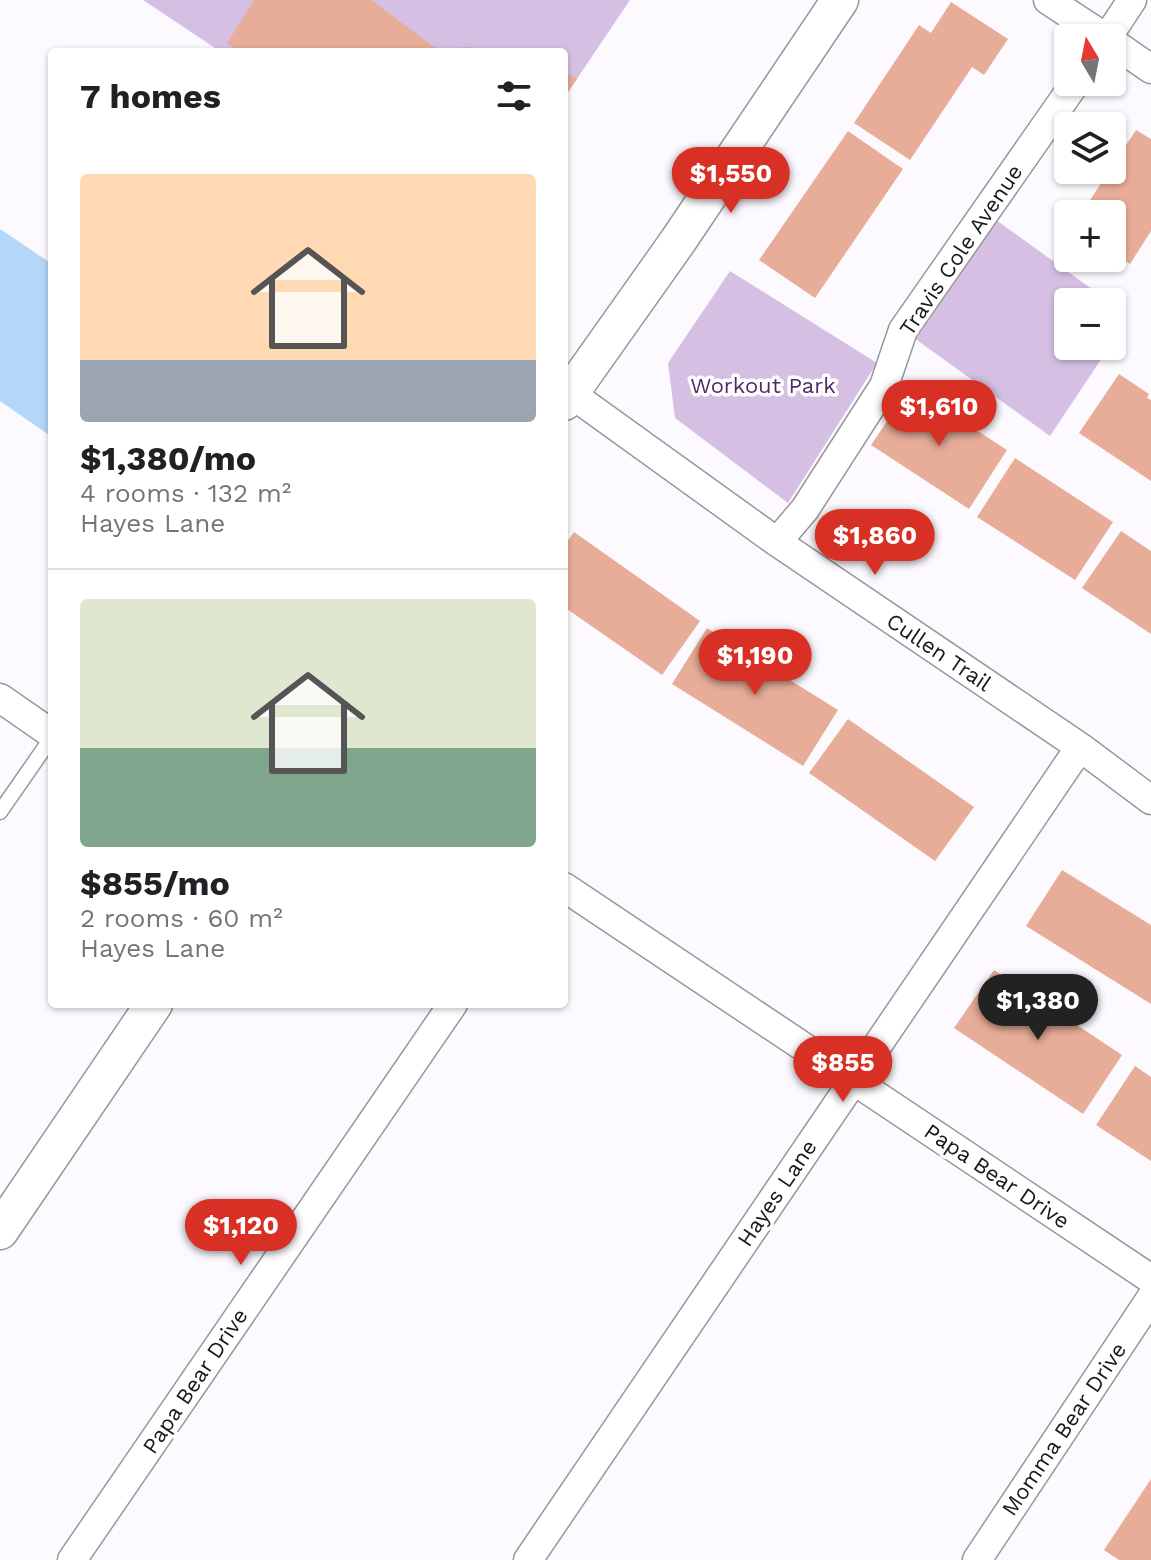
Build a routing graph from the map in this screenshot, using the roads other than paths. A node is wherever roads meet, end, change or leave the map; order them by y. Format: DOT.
graph roads {
  1 [pos="840,0"];
  2 [pos="1048,0"];
  3 [pos="1132,0"];
  4 [pos="1085,24"];
  5 [pos="1116,24"];
  6 [pos="1126,52"];
  7 [pos="1151,69"];
  8 [pos="1066,96"];
  9 [pos="568,396"];
  10 [pos="568,398"];
  11 [pos="777,542"];
  12 [pos="0,698"];
  13 [pos="48,733"];
  14 [pos="48,742"];
  15 [pos="1080,747"];
  16 [pos="1151,800"];
  17 [pos="0,812"];
  18 [pos="568,890"];
  19 [pos="151,1008"];
  20 [pos="450,1008"];
  21 [pos="853,1080"];
  22 [pos="0,1231"];
  23 [pos="1151,1279"];
  24 [pos="1151,1298"];
  25 [pos="72,1560"];
  26 [pos="528,1560"];
  27 [pos="977,1560"];
  1 -- 9 [label="street"];
  2 -- 4 [label="street"];
  3 -- 5 [label="street"];
  6 -- 7 [label="street"];
  8 -- 11 [label="street, Travis Cole Avenue"];
  10 -- 11 [label="street, Cullen Trail"];
  11 -- 15 [label="street, Cullen Trail"];
  12 -- 13 [label="street"];
  14 -- 17 [label="lane"];
  15 -- 16 [label="street, Cullen Trail"];
  15 -- 21 [label="street, Hayes Lane"];
  18 -- 21 [label="street, Papa Bear Drive"];
  19 -- 22 [label="street"];
  20 -- 25 [label="street, Papa Bear Drive"];
  21 -- 23 [label="street, Papa Bear Drive"];
  21 -- 26 [label="street, Hayes Lane"];
  24 -- 27 [label="street, Momma Bear Drive"];
}
